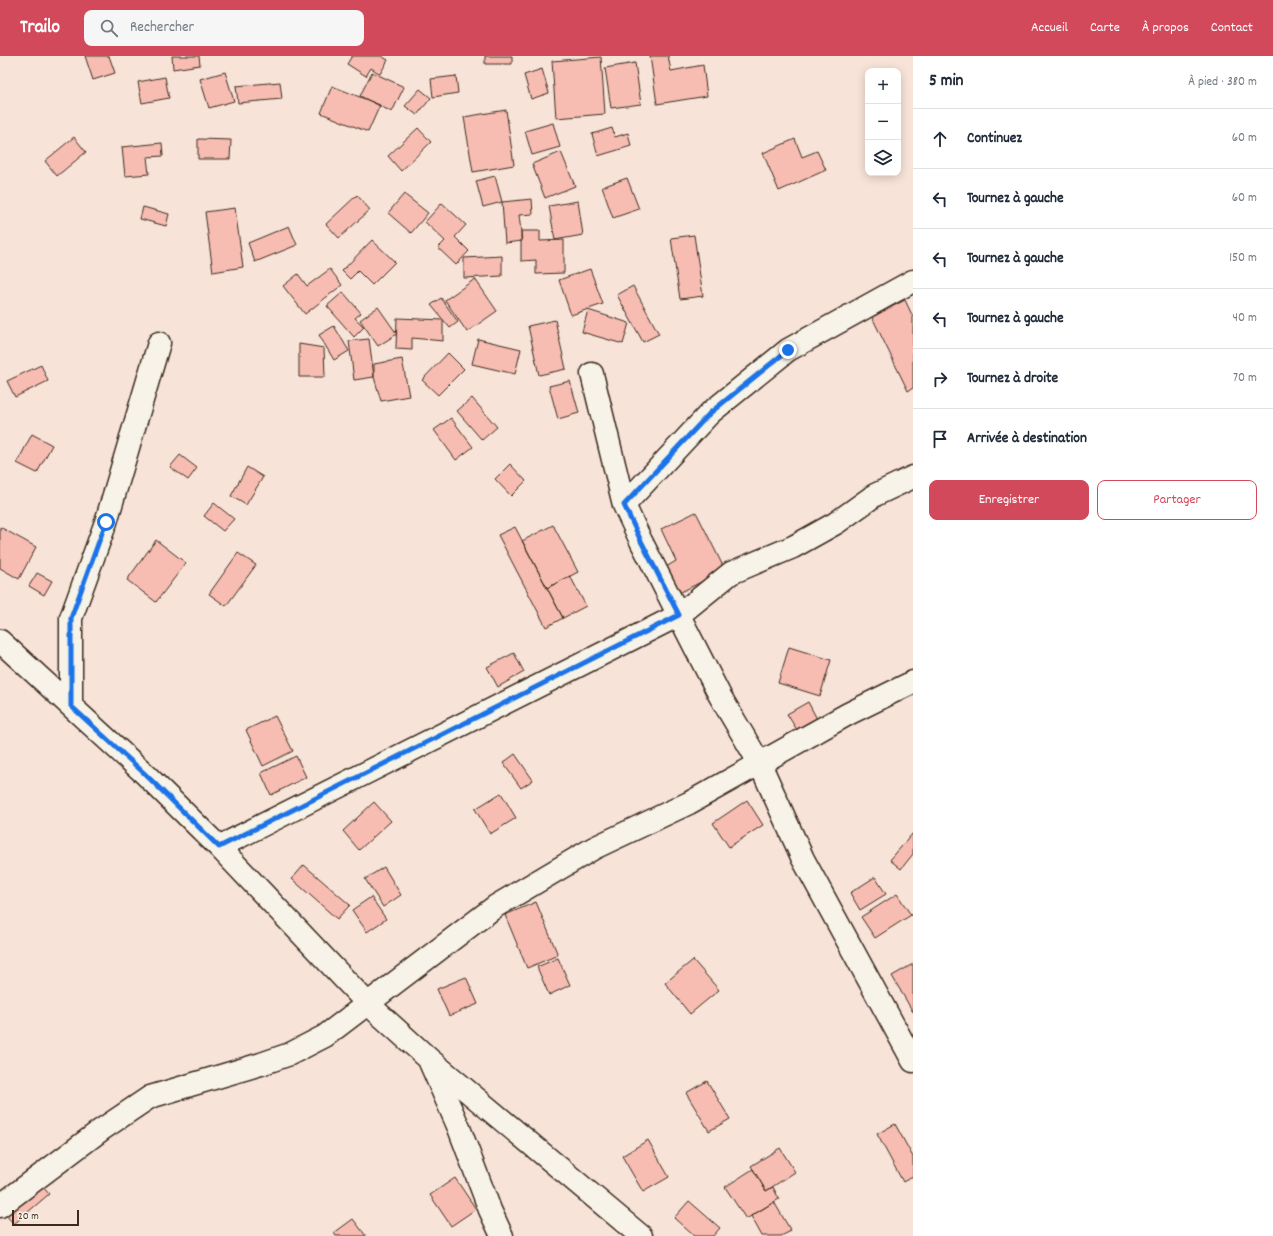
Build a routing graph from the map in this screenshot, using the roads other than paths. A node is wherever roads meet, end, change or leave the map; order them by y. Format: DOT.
graph roads {
  1 [pos="913,281"];
  2 [pos="159,343"];
  3 [pos="592,374"];
  4 [pos="913,477"];
  5 [pos="624,505"];
  6 [pos="679,615"];
  7 [pos="0,641"];
  8 [pos="913,682"];
  9 [pos="71,706"];
  10 [pos="760,764"];
  11 [pos="219,847"];
  12 [pos="367,1003"];
  13 [pos="429,1059"];
  14 [pos="913,1061"];
  15 [pos="0,1206"];
  16 [pos="502,1236"];
  17 [pos="641,1236"];
  1 -- 5 [label="street"];
  2 -- 9 [label="street"];
  3 -- 5 [label="street"];
  4 -- 6 [label="street"];
  5 -- 6 [label="street"];
  6 -- 10 [label="street"];
  6 -- 11 [label="street"];
  7 -- 9 [label="street"];
  8 -- 10 [label="street"];
  9 -- 11 [label="street"];
  10 -- 12 [label="street"];
  10 -- 14 [label="street"];
  11 -- 12 [label="street"];
  12 -- 13 [label="street"];
  12 -- 15 [label="street"];
  13 -- 16 [label="street"];
  13 -- 17 [label="street"];
}
